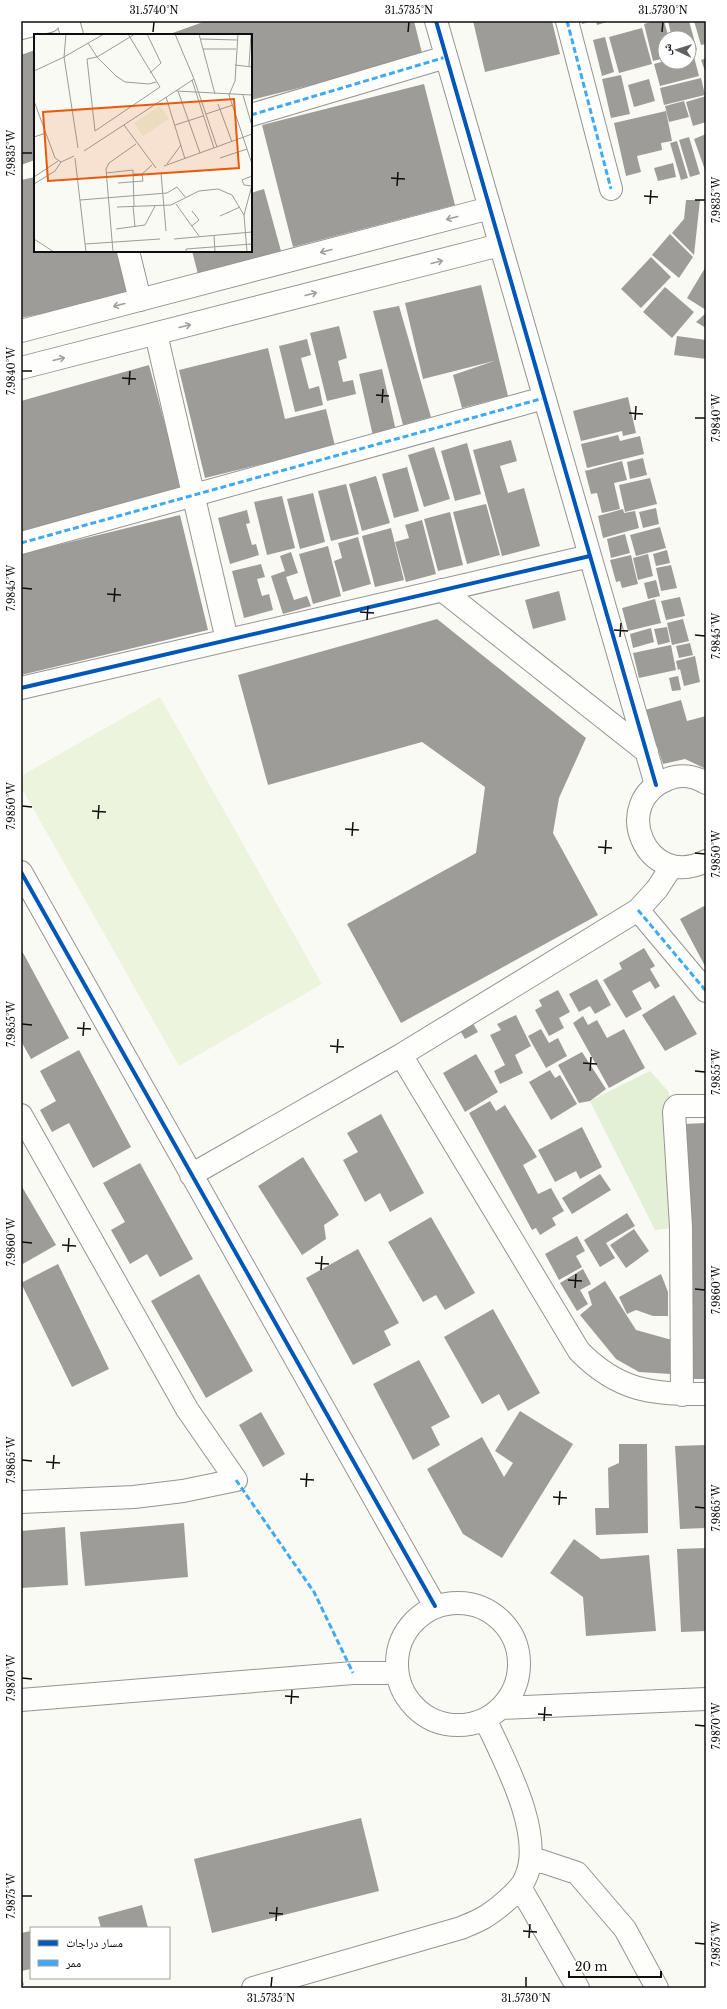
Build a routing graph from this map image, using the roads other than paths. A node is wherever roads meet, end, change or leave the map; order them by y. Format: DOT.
graph roads {
  1 [pos="49,21"];
  2 [pos="68,21"];
  3 [pos="436,21"];
  4 [pos="567,21"];
  5 [pos="21,28"];
  6 [pos="72,34"];
  7 [pos="446,57"];
  8 [pos="252,115"];
  9 [pos="611,189"];
  10 [pos="490,208"];
  11 [pos="500,245"];
  12 [pos="128,252"];
  13 [pos="140,300"];
  14 [pos="21,331"];
  15 [pos="156,334"];
  16 [pos="21,368"];
  17 [pos="544,398"];
  18 [pos="194,495"];
  19 [pos="21,543"];
  20 [pos="590,556"];
  21 [pos="442,590"];
  22 [pos="227,640"];
  23 [pos="21,688"];
  24 [pos="647,752"];
  25 [pos="706,783"];
  26 [pos="656,785"];
  27 [pos="706,861"];
  28 [pos="672,866"];
  29 [pos="21,872"];
  30 [pos="638,910"];
  31 [pos="706,991"];
  32 [pos="401,1055"];
  33 [pos="706,1106"];
  34 [pos="21,1115"];
  35 [pos="191,1175"];
  36 [pos="706,1394"];
  37 [pos="682,1395"];
  38 [pos="21,1502"];
  39 [pos="435,1606"];
  40 [pos="396,1673"];
  41 [pos="706,1699"];
  42 [pos="21,1700"];
  43 [pos="493,1713"];
  44 [pos="532,1858"];
  45 [pos="520,1887"];
  46 [pos="253,1988"];
  47 [pos="578,1988"];
  48 [pos="657,1988"];
  1 -- 5 [label="street"];
  2 -- 6 [label="street"];
  3 -- 7 [label="street"];
  4 -- 9 [label="street"];
  7 -- 8 [label="street"];
  7 -- 10 [label="street"];
  10 -- 11 [label="street"];
  10 -- 13 [label="street, one-way"];
  15 -- 11 [label="street, one-way"];
  11 -- 17 [label="street"];
  12 -- 13 [label="street"];
  13 -- 14 [label="street, one-way"];
  16 -- 15 [label="street, one-way"];
  15 -- 18 [label="street"];
  17 -- 18 [label="street"];
  17 -- 20 [label="street"];
  18 -- 19 [label="street"];
  18 -- 22 [label="street"];
  20 -- 21 [label="street"];
  20 -- 24 [label="street"];
  21 -- 22 [label="street"];
  21 -- 24 [label="street"];
  22 -- 23 [label="street"];
  24 -- 26 [label="street"];
  25 -- 26 [label="street"];
  26 -- 28 [label="street"];
  27 -- 28 [label="street"];
  28 -- 30 [label="street"];
  29 -- 35 [label="street"];
  30 -- 31 [label="street"];
  30 -- 32 [label="street"];
  32 -- 35 [label="street"];
  32 -- 37 [label="street"];
  33 -- 37 [label="street"];
  34 -- 38 [label="street"];
  35 -- 39 [label="street"];
  36 -- 37 [label="street"];
  39 -- 40 [label="street"];
  39 -- 43 [label="street"];
  40 -- 42 [label="street"];
  40 -- 43 [label="street"];
  41 -- 43 [label="street"];
  43 -- 44 [label="street"];
  44 -- 45 [label="street"];
  44 -- 48 [label="street"];
  45 -- 46 [label="street"];
  45 -- 47 [label="street"];
}
